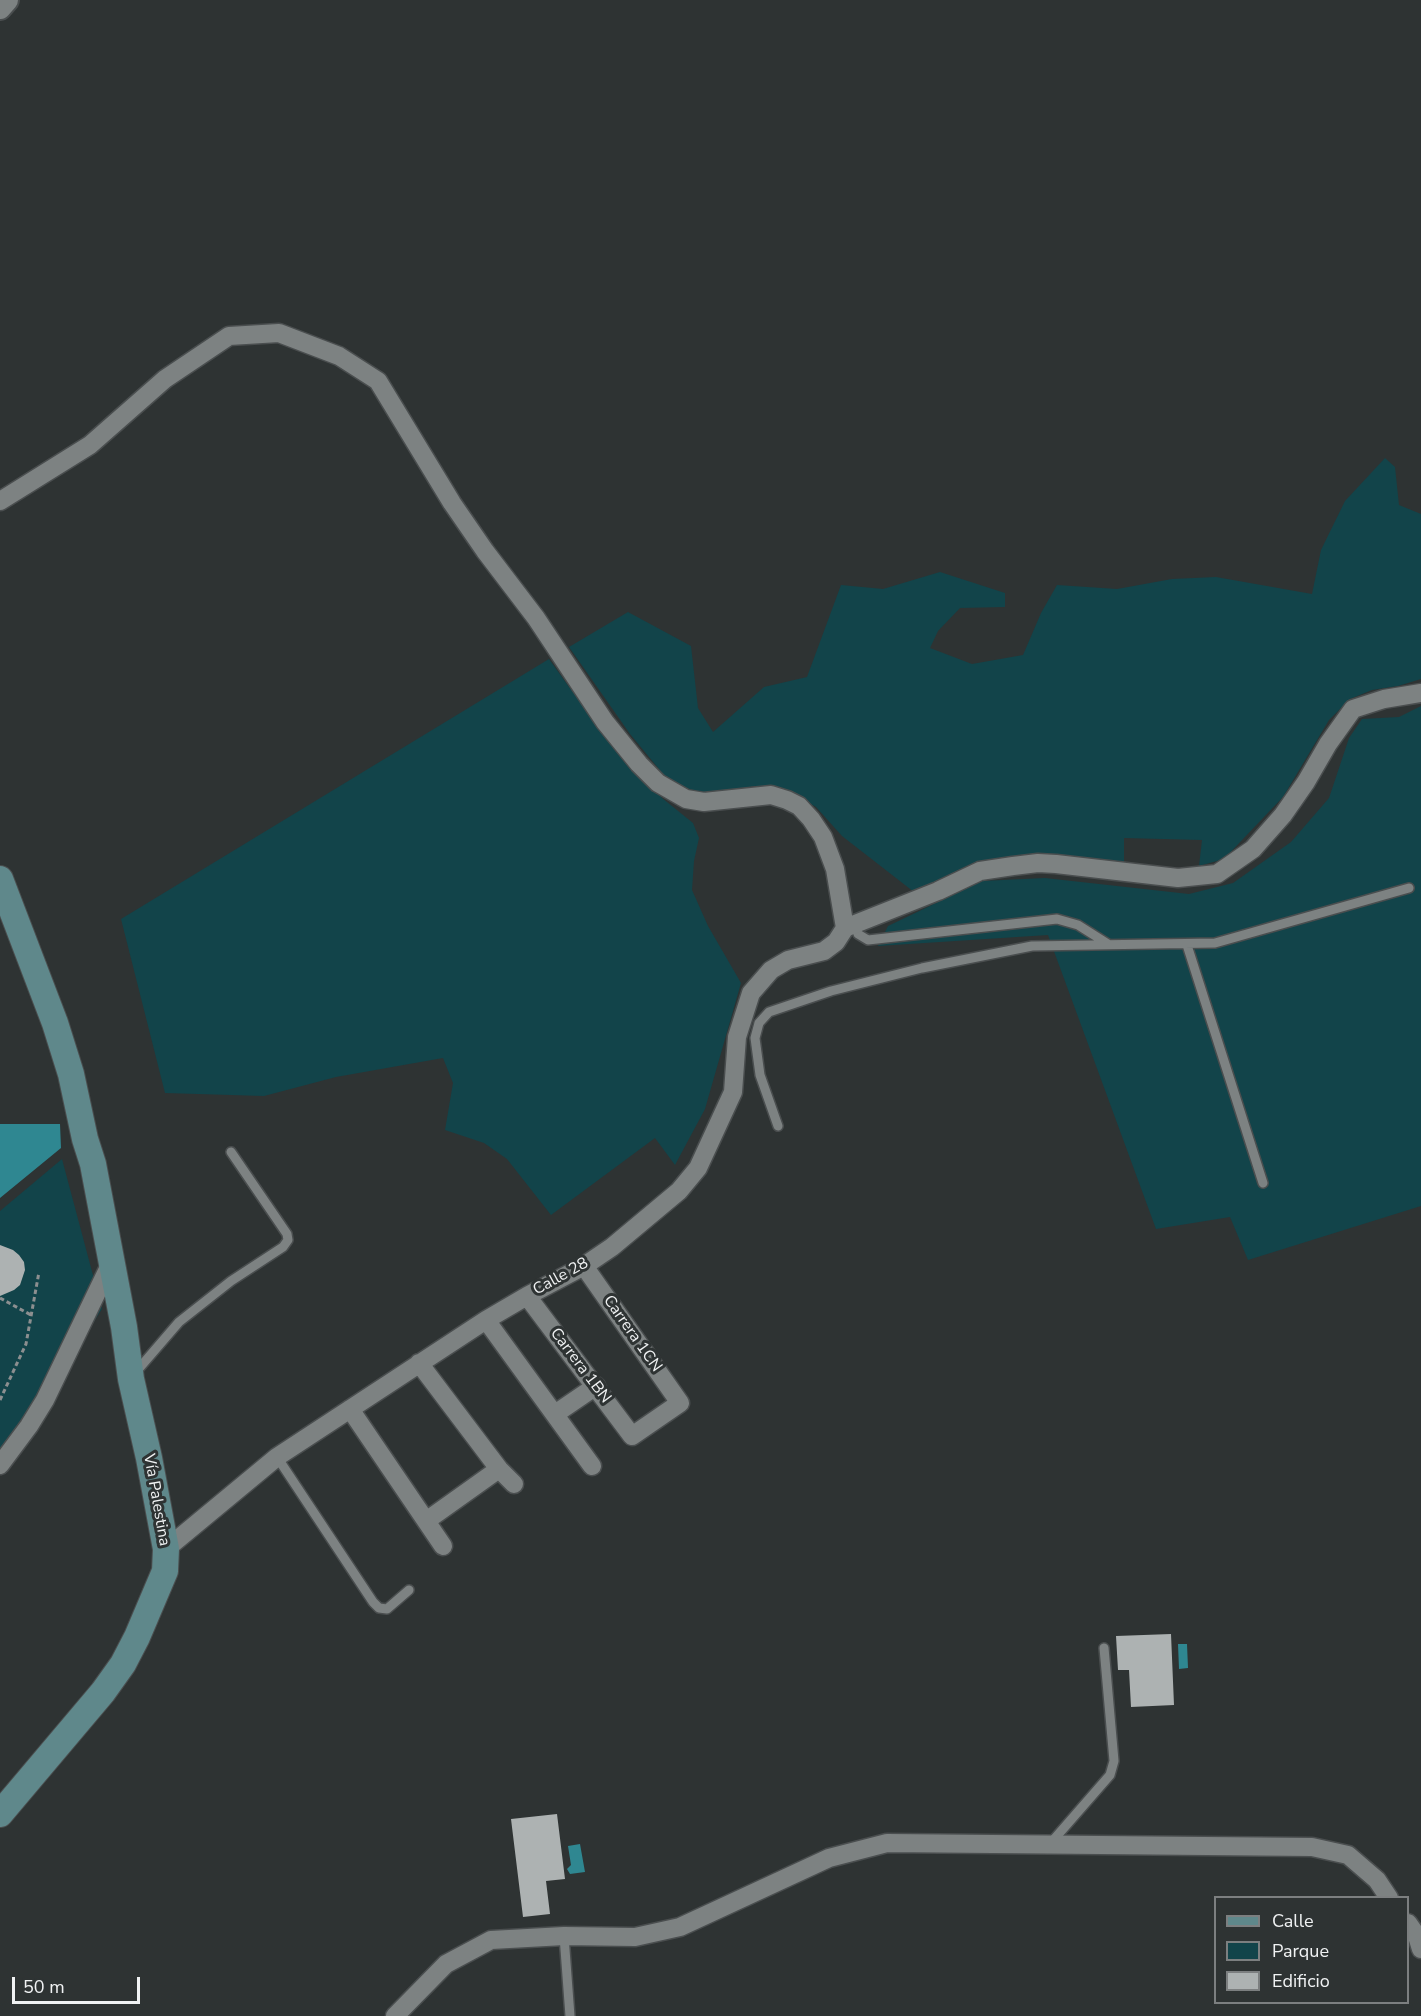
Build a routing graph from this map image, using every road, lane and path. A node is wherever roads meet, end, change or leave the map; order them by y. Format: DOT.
graph roads {
  1 [pos="7,0"];
  2 [pos="0,8"];
  3 [pos="0,501"];
  4 [pos="1421,693"];
  5 [pos="0,879"];
  6 [pos="1409,888"];
  7 [pos="850,926"];
  8 [pos="1108,944"];
  9 [pos="1187,945"];
  10 [pos="778,1126"];
  11 [pos="231,1152"];
  12 [pos="1263,1183"];
  13 [pos="111,1263"];
  14 [pos="584,1266"];
  15 [pos="39,1272"];
  16 [pos="527,1296"];
  17 [pos="0,1298"];
  18 [pos="31,1315"];
  19 [pos="486,1320"];
  20 [pos="419,1363"];
  21 [pos="131,1379"];
  22 [pos="596,1386"];
  23 [pos="0,1400"];
  24 [pos="350,1409"];
  25 [pos="555,1414"];
  26 [pos="632,1436"];
  27 [pos="277,1457"];
  28 [pos="0,1465"];
  29 [pos="592,1466"];
  30 [pos="499,1469"];
  31 [pos="514,1484"];
  32 [pos="426,1521"];
  33 [pos="443,1546"];
  34 [pos="166,1550"];
  35 [pos="409,1590"];
  36 [pos="1104,1648"];
  37 [pos="0,1814"];
  38 [pos="1049,1845"];
  39 [pos="1388,1896"];
  40 [pos="1409,1926"];
  41 [pos="564,1936"];
  42 [pos="1421,1949"];
  43 [pos="395,2016"];
  44 [pos="570,2016"];
  1 -- 2 [label="street"];
  3 -- 7 [label="street"];
  4 -- 7 [label="street"];
  5 -- 13 [label="main road, Vía Palestina"];
  6 -- 9 [label="lane"];
  7 -- 8 [label="lane"];
  7 -- 14 [label="street, Calle 28"];
  8 -- 9 [label="lane"];
  8 -- 10 [label="lane"];
  9 -- 12 [label="lane"];
  11 -- 21 [label="lane"];
  13 -- 21 [label="main road, Vía Palestina"];
  13 -- 28 [label="street"];
  14 -- 16 [label="street, Calle 28"];
  14 -- 26 [label="street, Carrera 1CN"];
  15 -- 18 [label="path"];
  16 -- 19 [label="street, Calle 28"];
  16 -- 22 [label="street, Carrera 1BN"];
  17 -- 18 [label="path"];
  18 -- 23 [label="path"];
  19 -- 20 [label="street, Calle 28"];
  19 -- 25 [label="street"];
  20 -- 24 [label="street, Calle 28"];
  20 -- 30 [label="street"];
  21 -- 34 [label="main road, Vía Palestina"];
  22 -- 25 [label="street"];
  22 -- 26 [label="street, Carrera 1BN"];
  24 -- 27 [label="street, Calle 28"];
  24 -- 32 [label="street"];
  25 -- 29 [label="street"];
  27 -- 34 [label="street, Calle 28"];
  27 -- 35 [label="lane"];
  30 -- 31 [label="street"];
  30 -- 32 [label="street"];
  32 -- 33 [label="street"];
  34 -- 37 [label="main road, Vía Palestina"];
  36 -- 38 [label="lane"];
  38 -- 39 [label="street"];
  38 -- 41 [label="street"];
  40 -- 42 [label="street"];
  41 -- 43 [label="street"];
  41 -- 44 [label="lane"];
}
